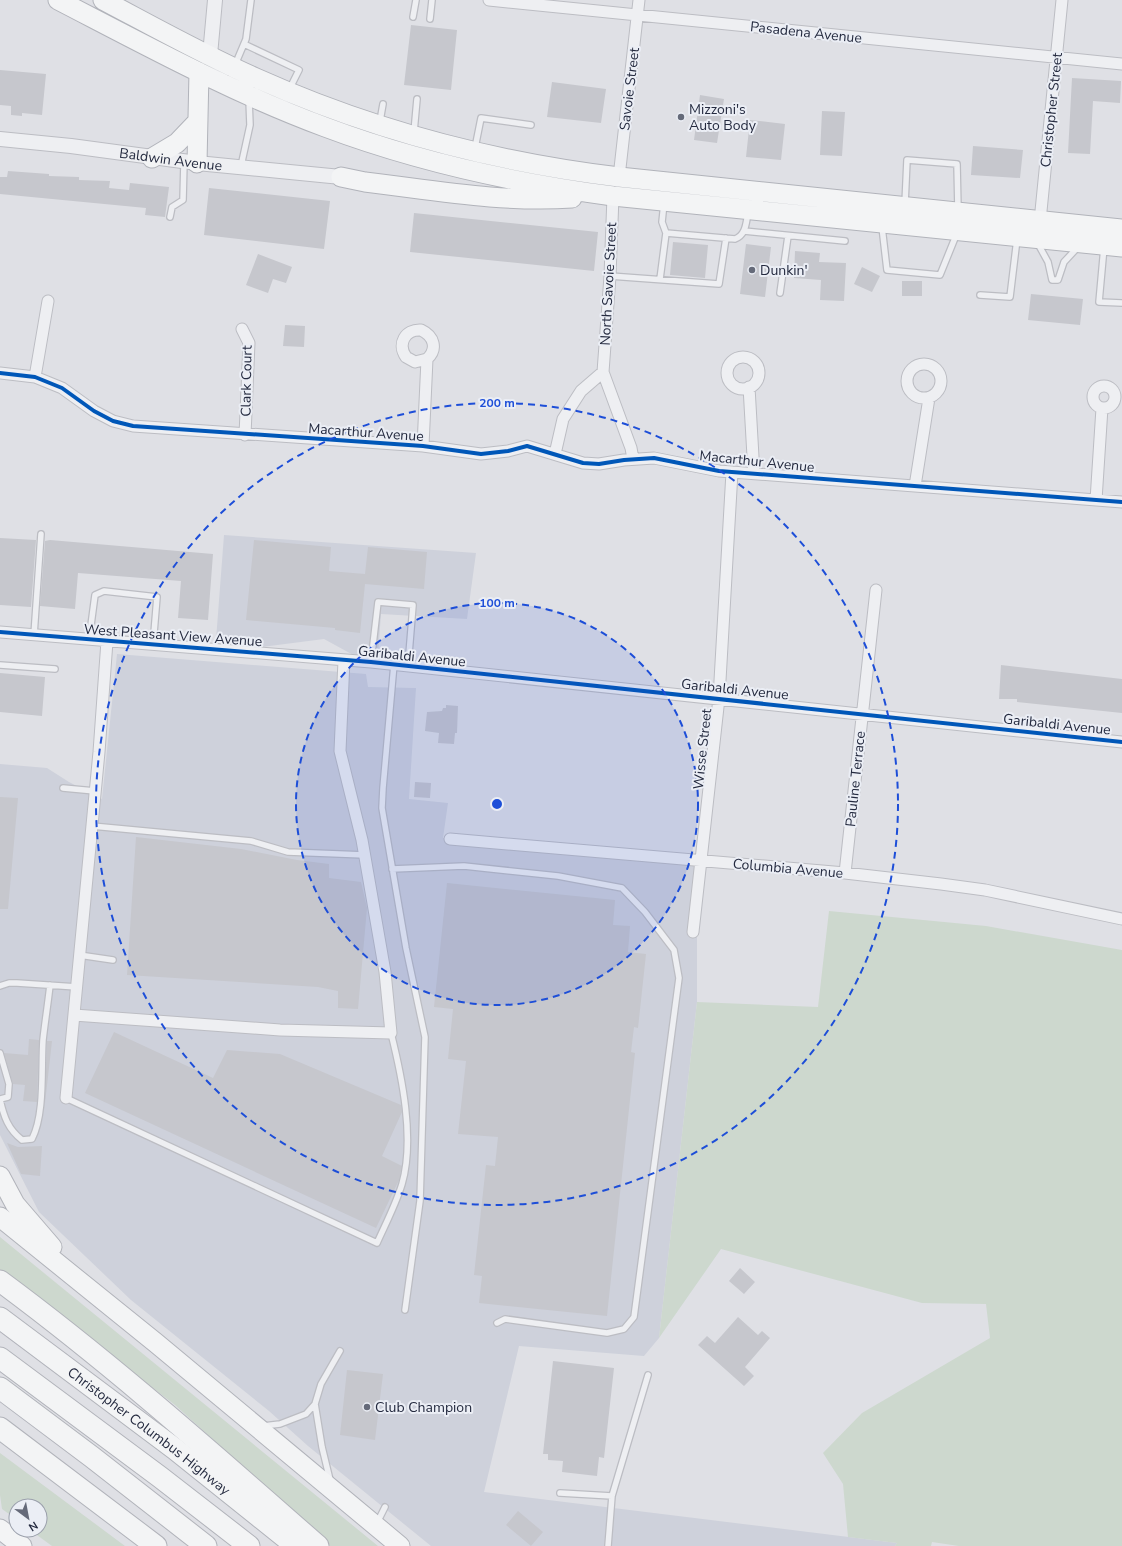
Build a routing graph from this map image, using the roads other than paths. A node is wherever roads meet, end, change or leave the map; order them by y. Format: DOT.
graph roads {
  1 [pos="58,0"];
  2 [pos="103,0"];
  3 [pos="215,0"];
  4 [pos="252,0"];
  5 [pos="416,0"];
  6 [pos="432,0"];
  7 [pos="489,0"];
  8 [pos="639,0"];
  9 [pos="1062,0"];
  10 [pos="638,14"];
  11 [pos="413,17"];
  12 [pos="430,19"];
  13 [pos="244,44"];
  14 [pos="210,55"];
  15 [pos="1056,57"];
  16 [pos="1122,64"];
  17 [pos="234,68"];
  18 [pos="199,72"];
  19 [pos="288,92"];
  20 [pos="248,95"];
  21 [pos="417,99"];
  22 [pos="383,104"];
  23 [pos="198,121"];
  24 [pos="531,125"];
  25 [pos="379,126"];
  26 [pos="414,136"];
  27 [pos="0,139"];
  28 [pos="474,152"];
  29 [pos="152,158"];
  30 [pos="191,162"];
  31 [pos="240,167"];
  32 [pos="341,177"];
  33 [pos="619,177"];
  34 [pos="613,196"];
  35 [pos="665,201"];
  36 [pos="905,207"];
  37 [pos="749,209"];
  38 [pos="170,217"];
  39 [pos="958,221"];
  40 [pos="882,222"];
  41 [pos="1122,229"];
  42 [pos="744,231"];
  43 [pos="1031,232"];
  44 [pos="666,233"];
  45 [pos="788,236"];
  46 [pos="726,238"];
  47 [pos="845,242"];
  48 [pos="1082,242"];
  49 [pos="1113,246"];
  50 [pos="610,276"];
  51 [pos="660,279"];
  52 [pos="780,293"];
  53 [pos="980,295"];
  54 [pos="48,301"];
  55 [pos="1122,303"];
  56 [pos="242,329"];
  57 [pos="427,359"];
  58 [pos="0,372"];
  59 [pos="603,372"];
  60 [pos="35,377"];
  61 [pos="749,388"];
  62 [pos="929,398"];
  63 [pos="1102,408"];
  64 [pos="245,435"];
  65 [pos="423,446"];
  66 [pos="555,454"];
  67 [pos="633,459"];
  68 [pos="732,472"];
  69 [pos="754,474"];
  70 [pos="915,486"];
  71 [pos="1096,500"];
  72 [pos="1122,502"];
  73 [pos="41,534"];
  74 [pos="876,590"];
  75 [pos="0,632"];
  76 [pos="34,635"];
  77 [pos="89,640"];
  78 [pos="107,641"];
  79 [pos="154,645"];
  80 [pos="344,660"];
  81 [pos="371,662"];
  82 [pos="394,664"];
  83 [pos="0,665"];
  84 [pos="408,666"];
  85 [pos="55,669"];
  86 [pos="719,698"];
  87 [pos="862,714"];
  88 [pos="1122,742"];
  89 [pos="63,788"];
  90 [pos="95,791"];
  91 [pos="91,826"];
  92 [pos="450,839"];
  93 [pos="365,855"];
  94 [pos="701,861"];
  95 [pos="392,868"];
  96 [pos="845,873"];
  97 [pos="1122,919"];
  98 [pos="693,932"];
  99 [pos="79,955"];
  100 [pos="113,960"];
  101 [pos="50,985"];
  102 [pos="0,986"];
  103 [pos="77,987"];
  104 [pos="74,1015"];
  105 [pos="391,1033"];
  106 [pos="0,1053"];
  107 [pos="66,1098"];
  108 [pos="0,1100"];
  109 [pos="0,1176"];
  110 [pos="0,1217"];
  111 [pos="0,1281"];
  112 [pos="405,1310"];
  113 [pos="0,1318"];
  114 [pos="497,1323"];
  115 [pos="156,1343"];
  116 [pos="340,1351"];
  117 [pos="0,1358"];
  118 [pos="648,1375"];
  119 [pos="0,1388"];
  120 [pos="315,1404"];
  121 [pos="256,1426"];
  122 [pos="0,1428"];
  123 [pos="333,1490"];
  124 [pos="560,1493"];
  125 [pos="612,1496"];
  126 [pos="385,1507"];
  127 [pos="375,1525"];
  128 [pos="0,1529"];
  129 [pos="22,1546"];
  130 [pos="156,1546"];
  131 [pos="206,1546"];
  132 [pos="249,1546"];
  133 [pos="296,1546"];
  134 [pos="318,1546"];
  135 [pos="400,1546"];
  136 [pos="608,1546"];
  1 -- 18 [label="highway"];
  2 -- 14 [label="highway"];
  3 -- 14 [label="street"];
  4 -- 13 [label="lane"];
  5 -- 11 [label="lane"];
  6 -- 12 [label="lane"];
  7 -- 10 [label="street, Pasadena Avenue"];
  8 -- 10 [label="street, Savoie Street"];
  9 -- 15 [label="street, Christopher Street"];
  10 -- 15 [label="street, Pasadena Avenue"];
  10 -- 33 [label="street, Savoie Street"];
  13 -- 17 [label="lane"];
  13 -- 19 [label="lane"];
  14 -- 17 [label="highway"];
  15 -- 16 [label="street, Pasadena Avenue"];
  15 -- 43 [label="street, Christopher Street"];
  17 -- 19 [label="highway"];
  18 -- 20 [label="highway"];
  18 -- 23 [label="highway"];
  19 -- 25 [label="highway"];
  20 -- 31 [label="lane"];
  20 -- 34 [label="highway"];
  21 -- 26 [label="lane"];
  22 -- 25 [label="lane"];
  23 -- 29 [label="highway"];
  23 -- 30 [label="highway"];
  24 -- 28 [label="lane"];
  25 -- 26 [label="highway"];
  26 -- 28 [label="highway"];
  27 -- 29 [label="street, Baldwin Avenue"];
  28 -- 33 [label="highway"];
  29 -- 30 [label="street, Baldwin Avenue"];
  30 -- 31 [label="street, Baldwin Avenue"];
  30 -- 38 [label="lane"];
  31 -- 32 [label="street, Baldwin Avenue"];
  32 -- 34 [label="highway"];
  33 -- 36 [label="highway"];
  34 -- 35 [label="highway"];
  34 -- 50 [label="street, North Savoie Street"];
  35 -- 37 [label="highway"];
  35 -- 44 [label="lane"];
  36 -- 39 [label="highway"];
  36 -- 39 [label="lane"];
  37 -- 40 [label="highway"];
  37 -- 42 [label="lane"];
  39 -- 40 [label="highway"];
  39 -- 40 [label="lane"];
  39 -- 43 [label="highway"];
  39 -- 43 [label="highway"];
  41 -- 43 [label="highway"];
  42 -- 45 [label="lane"];
  42 -- 46 [label="lane"];
  43 -- 48 [label="highway"];
  43 -- 48 [label="lane"];
  43 -- 53 [label="lane"];
  44 -- 46 [label="lane"];
  44 -- 51 [label="lane"];
  45 -- 47 [label="lane"];
  45 -- 52 [label="lane"];
  46 -- 51 [label="lane"];
  48 -- 49 [label="highway"];
  49 -- 55 [label="lane"];
  50 -- 51 [label="lane"];
  50 -- 59 [label="street, North Savoie Street"];
  54 -- 60 [label="street"];
  56 -- 64 [label="street, Clark Court"];
  57 -- 65 [label="street"];
  58 -- 60 [label="street, Macarthur Avenue"];
  59 -- 66 [label="street"];
  59 -- 67 [label="street, North Savoie Street"];
  60 -- 64 [label="street, Macarthur Avenue"];
  61 -- 69 [label="street"];
  62 -- 70 [label="street"];
  63 -- 71 [label="street"];
  64 -- 65 [label="street, Macarthur Avenue"];
  65 -- 66 [label="street, Macarthur Avenue"];
  66 -- 67 [label="street, Macarthur Avenue"];
  67 -- 68 [label="street, Macarthur Avenue"];
  68 -- 69 [label="street, Macarthur Avenue"];
  68 -- 86 [label="street, Wisse Street"];
  69 -- 70 [label="street, Macarthur Avenue"];
  70 -- 71 [label="street, Macarthur Avenue"];
  71 -- 72 [label="street, Macarthur Avenue"];
  73 -- 76 [label="lane"];
  74 -- 87 [label="street, Pauline Terrace"];
  75 -- 76 [label="street, West Pleasant View Avenue"];
  76 -- 77 [label="street, West Pleasant View Avenue"];
  77 -- 78 [label="street, West Pleasant View Avenue"];
  77 -- 79 [label="lane"];
  78 -- 79 [label="street, West Pleasant View Avenue"];
  78 -- 90 [label="street"];
  79 -- 80 [label="street, West Pleasant View Avenue"];
  80 -- 81 [label="street, Garibaldi Avenue"];
  80 -- 93 [label="street"];
  81 -- 82 [label="street, Garibaldi Avenue"];
  81 -- 84 [label="lane"];
  82 -- 84 [label="street, Garibaldi Avenue"];
  82 -- 95 [label="lane"];
  83 -- 85 [label="lane"];
  84 -- 86 [label="street, Garibaldi Avenue"];
  86 -- 87 [label="street, Garibaldi Avenue"];
  86 -- 94 [label="street, Wisse Street"];
  87 -- 88 [label="street, Garibaldi Avenue"];
  87 -- 96 [label="street, Pauline Terrace"];
  89 -- 90 [label="lane"];
  90 -- 91 [label="street"];
  91 -- 93 [label="lane"];
  91 -- 99 [label="street"];
  92 -- 94 [label="street, Columbia Avenue"];
  93 -- 105 [label="street"];
  94 -- 96 [label="street, Columbia Avenue"];
  94 -- 98 [label="street, Wisse Street"];
  95 -- 112 [label="lane"];
  95 -- 114 [label="lane"];
  96 -- 97 [label="street, Columbia Avenue"];
  99 -- 100 [label="lane"];
  99 -- 103 [label="street"];
  101 -- 102 [label="lane"];
  101 -- 103 [label="lane"];
  101 -- 108 [label="lane"];
  103 -- 104 [label="street"];
  104 -- 105 [label="street"];
  104 -- 107 [label="street"];
  105 -- 107 [label="lane"];
  106 -- 108 [label="lane"];
  109 -- 115 [label="highway"];
  110 -- 115 [label="highway"];
  111 -- 134 [label="highway"];
  113 -- 133 [label="highway, Christopher Columbus Highway"];
  115 -- 121 [label="highway"];
  116 -- 120 [label="lane"];
  117 -- 132 [label="highway"];
  118 -- 125 [label="lane"];
  119 -- 131 [label="highway"];
  120 -- 121 [label="lane"];
  120 -- 123 [label="lane"];
  121 -- 123 [label="highway"];
  122 -- 130 [label="highway"];
  123 -- 127 [label="highway"];
  124 -- 125 [label="lane"];
  125 -- 136 [label="lane"];
  126 -- 127 [label="lane"];
  127 -- 135 [label="highway"];
  128 -- 129 [label="highway"];
}
